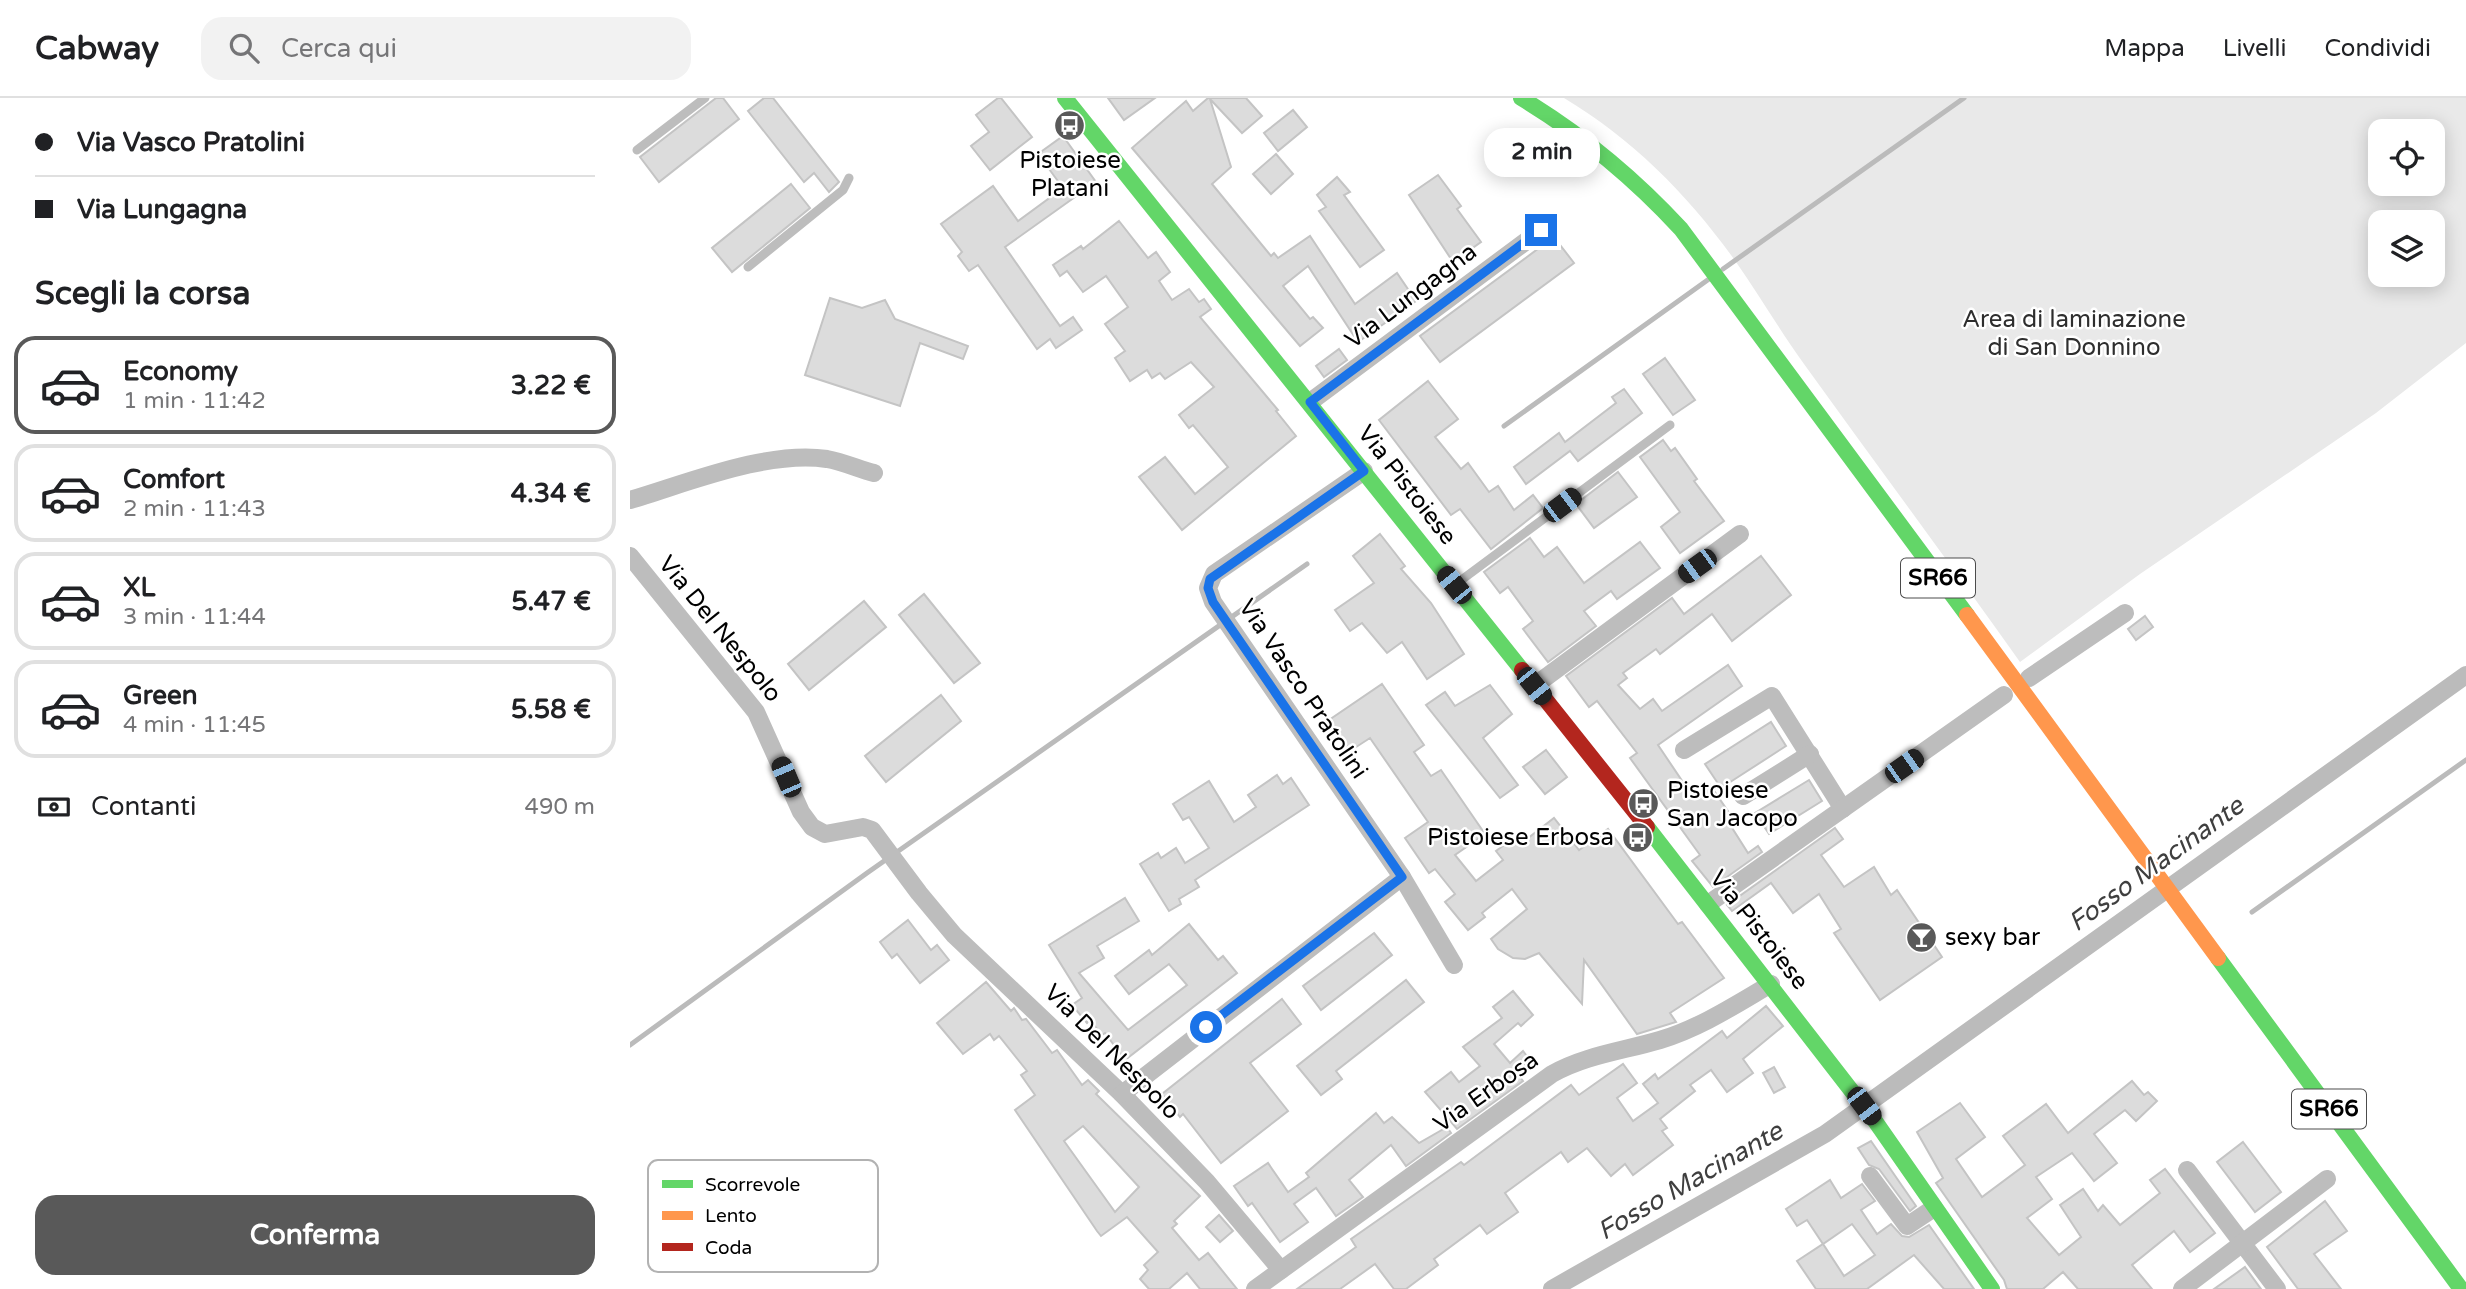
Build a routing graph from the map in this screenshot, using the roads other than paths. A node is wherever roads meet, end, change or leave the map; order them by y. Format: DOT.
graph roads {
  1 [pos="705,98"];
  2 [pos="1065,98"];
  3 [pos="1521,98"];
  4 [pos="637,150"];
  5 [pos="849,178"];
  6 [pos="1541,230"];
  7 [pos="748,267"];
  8 [pos="1310,402"];
  9 [pos="1670,425"];
  10 [pos="1364,471"];
  11 [pos="874,473"];
  12 [pos="630,500"];
  13 [pos="1740,534"];
  14 [pos="630,556"];
  15 [pos="1454,585"];
  16 [pos="2125,613"];
  17 [pos="2029,678"];
  18 [pos="1534,686"];
  19 [pos="2004,695"];
  20 [pos="1684,750"];
  21 [pos="1810,754"];
  22 [pos="1743,796"];
  23 [pos="1843,809"];
  24 [pos="1402,877"];
  25 [pos="1708,904"];
  26 [pos="1454,965"];
  27 [pos="1771,984"];
  28 [pos="1122,1094"];
  29 [pos="2188,1170"];
  30 [pos="1871,1176"];
  31 [pos="2327,1179"];
  32 [pos="1934,1208"];
  33 [pos="2242,1243"];
  34 [pos="1281,1270"];
  35 [pos="1255,1289"];
  36 [pos="1992,1289"];
  37 [pos="2182,1289"];
  38 [pos="2277,1289"];
  39 [pos="2461,1289"];
  1 -- 4 [label="lane"];
  2 -- 8 [label="street, Via Pistoiese"];
  3 -- 39 [label="street, SR66"];
  5 -- 7 [label="lane"];
  6 -- 8 [label="street, Via Lungagna"];
  8 -- 10 [label="street, Via Pistoiese"];
  9 -- 15 [label="lane"];
  10 -- 15 [label="street, Via Pistoiese"];
  10 -- 24 [label="street, Via Vasco Pratolini"];
  11 -- 12 [label="street"];
  13 -- 18 [label="street"];
  14 -- 28 [label="street, Via Del Nespolo"];
  15 -- 18 [label="street, Via Pistoiese"];
  16 -- 17 [label="street"];
  18 -- 25 [label="street, Via Pistoiese"];
  19 -- 23 [label="street"];
  20 -- 21 [label="street"];
  21 -- 22 [label="street"];
  21 -- 23 [label="street"];
  23 -- 25 [label="street"];
  24 -- 26 [label="street, Via Vasco Pratolini"];
  24 -- 28 [label="street"];
  25 -- 27 [label="street, Via Pistoiese"];
  27 -- 32 [label="street, Via Pistoiese"];
  27 -- 34 [label="street, Via Erbosa"];
  28 -- 34 [label="street, Via Del Nespolo"];
  29 -- 33 [label="street"];
  30 -- 32 [label="street"];
  31 -- 33 [label="street"];
  32 -- 36 [label="street, Via Pistoiese"];
  33 -- 37 [label="street"];
  33 -- 38 [label="street"];
  34 -- 35 [label="street, Via Erbosa"];
}
